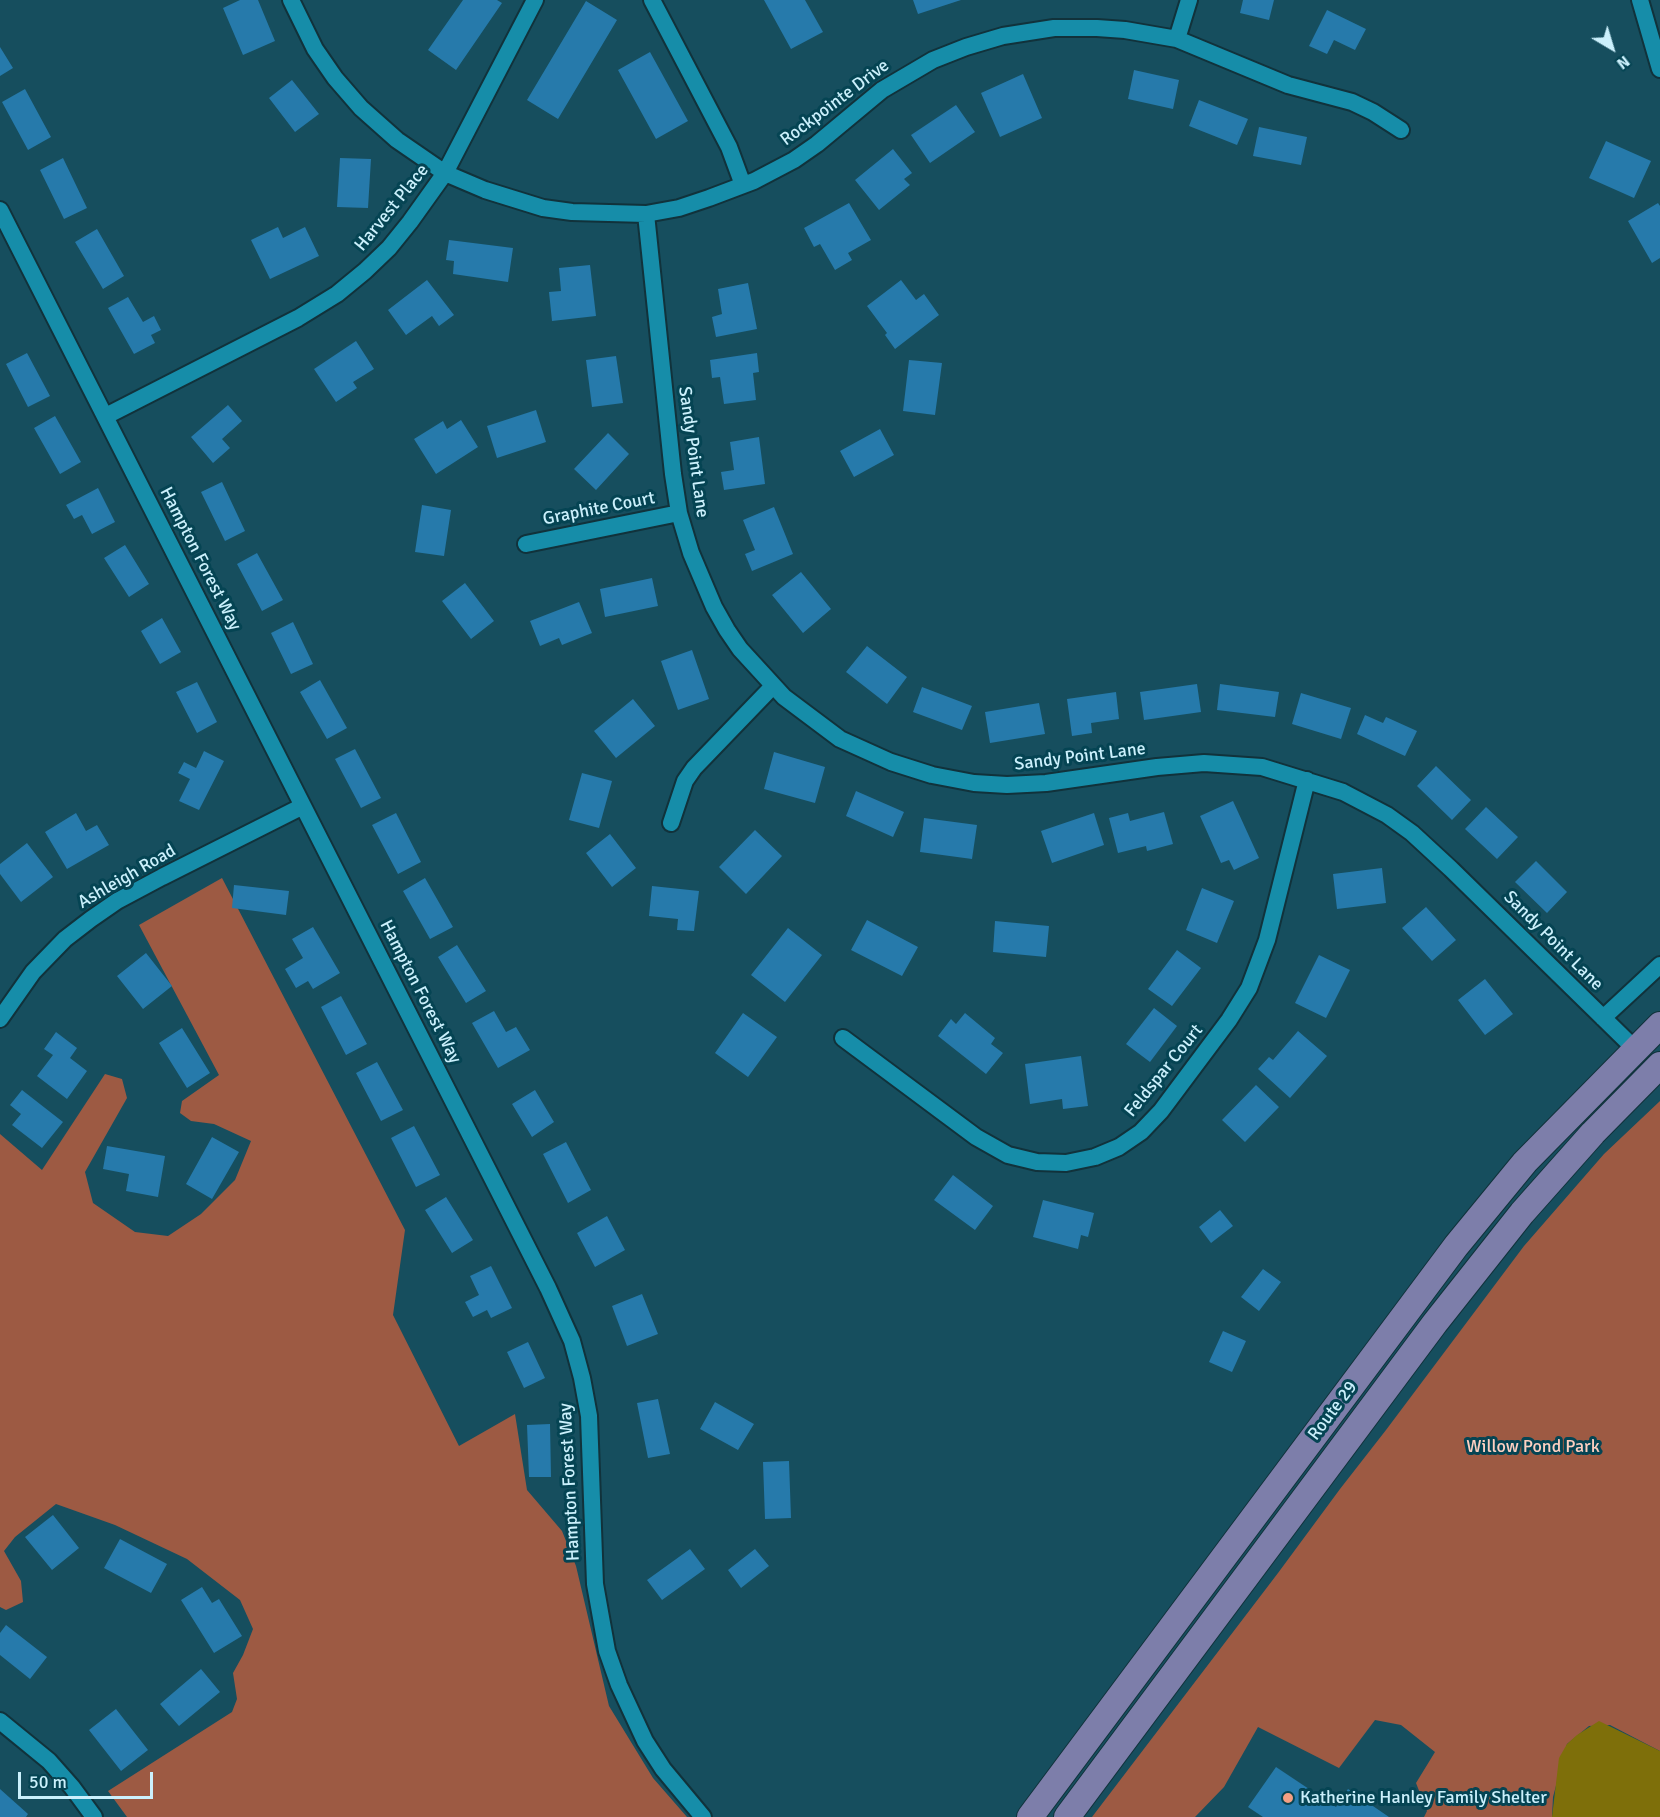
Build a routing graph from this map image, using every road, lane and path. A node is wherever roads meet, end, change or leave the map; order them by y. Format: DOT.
graph roads {
  1 [pos="291,0"];
  2 [pos="535,0"];
  3 [pos="652,0"];
  4 [pos="1189,0"];
  5 [pos="1640,0"];
  6 [pos="1177,39"];
  7 [pos="1660,69"];
  8 [pos="1401,130"];
  9 [pos="445,173"];
  10 [pos="743,185"];
  11 [pos="0,210"];
  12 [pos="646,214"];
  13 [pos="7,243"];
  14 [pos="106,416"];
  15 [pos="679,513"];
  16 [pos="526,544"];
  17 [pos="773,686"];
  18 [pos="1307,780"];
  19 [pos="303,806"];
  20 [pos="671,823"];
  21 [pos="1660,965"];
  22 [pos="1604,1018"];
  23 [pos="0,1019"];
  24 [pos="1660,1025"];
  25 [pos="843,1038"];
  26 [pos="1635,1049"];
  27 [pos="1660,1065"];
  28 [pos="0,1721"];
  29 [pos="94,1817"];
  30 [pos="702,1817"];
  31 [pos="1030,1817"];
  32 [pos="1067,1817"];
  1 -- 9 [label="street, Rockpointe Drive"];
  2 -- 9 [label="street, Harvest Place"];
  3 -- 10 [label="street"];
  4 -- 6 [label="street"];
  5 -- 7 [label="street"];
  6 -- 8 [label="street, Rockpointe Drive"];
  6 -- 10 [label="street, Rockpointe Drive"];
  9 -- 12 [label="street, Rockpointe Drive"];
  9 -- 14 [label="street, Harvest Place"];
  10 -- 12 [label="street, Rockpointe Drive"];
  11 -- 13 [label="street, Hampton Forest Way"];
  12 -- 15 [label="street, Sandy Point Lane"];
  13 -- 14 [label="street, Hampton Forest Way"];
  14 -- 19 [label="street, Hampton Forest Way"];
  15 -- 16 [label="street, Graphite Court"];
  15 -- 17 [label="street, Sandy Point Lane"];
  17 -- 18 [label="street, Sandy Point Lane"];
  17 -- 20 [label="street"];
  18 -- 22 [label="street, Sandy Point Lane"];
  18 -- 25 [label="street, Feldspar Court"];
  19 -- 23 [label="street, Ashleigh Road"];
  19 -- 30 [label="street, Hampton Forest Way"];
  21 -- 22 [label="street"];
  22 -- 26 [label="street, Sandy Point Lane"];
  24 -- 26 [label="main road, Route 29"];
  26 -- 31 [label="main road, Route 29"];
  27 -- 32 [label="main road, Route 29"];
  28 -- 29 [label="street"];
}
